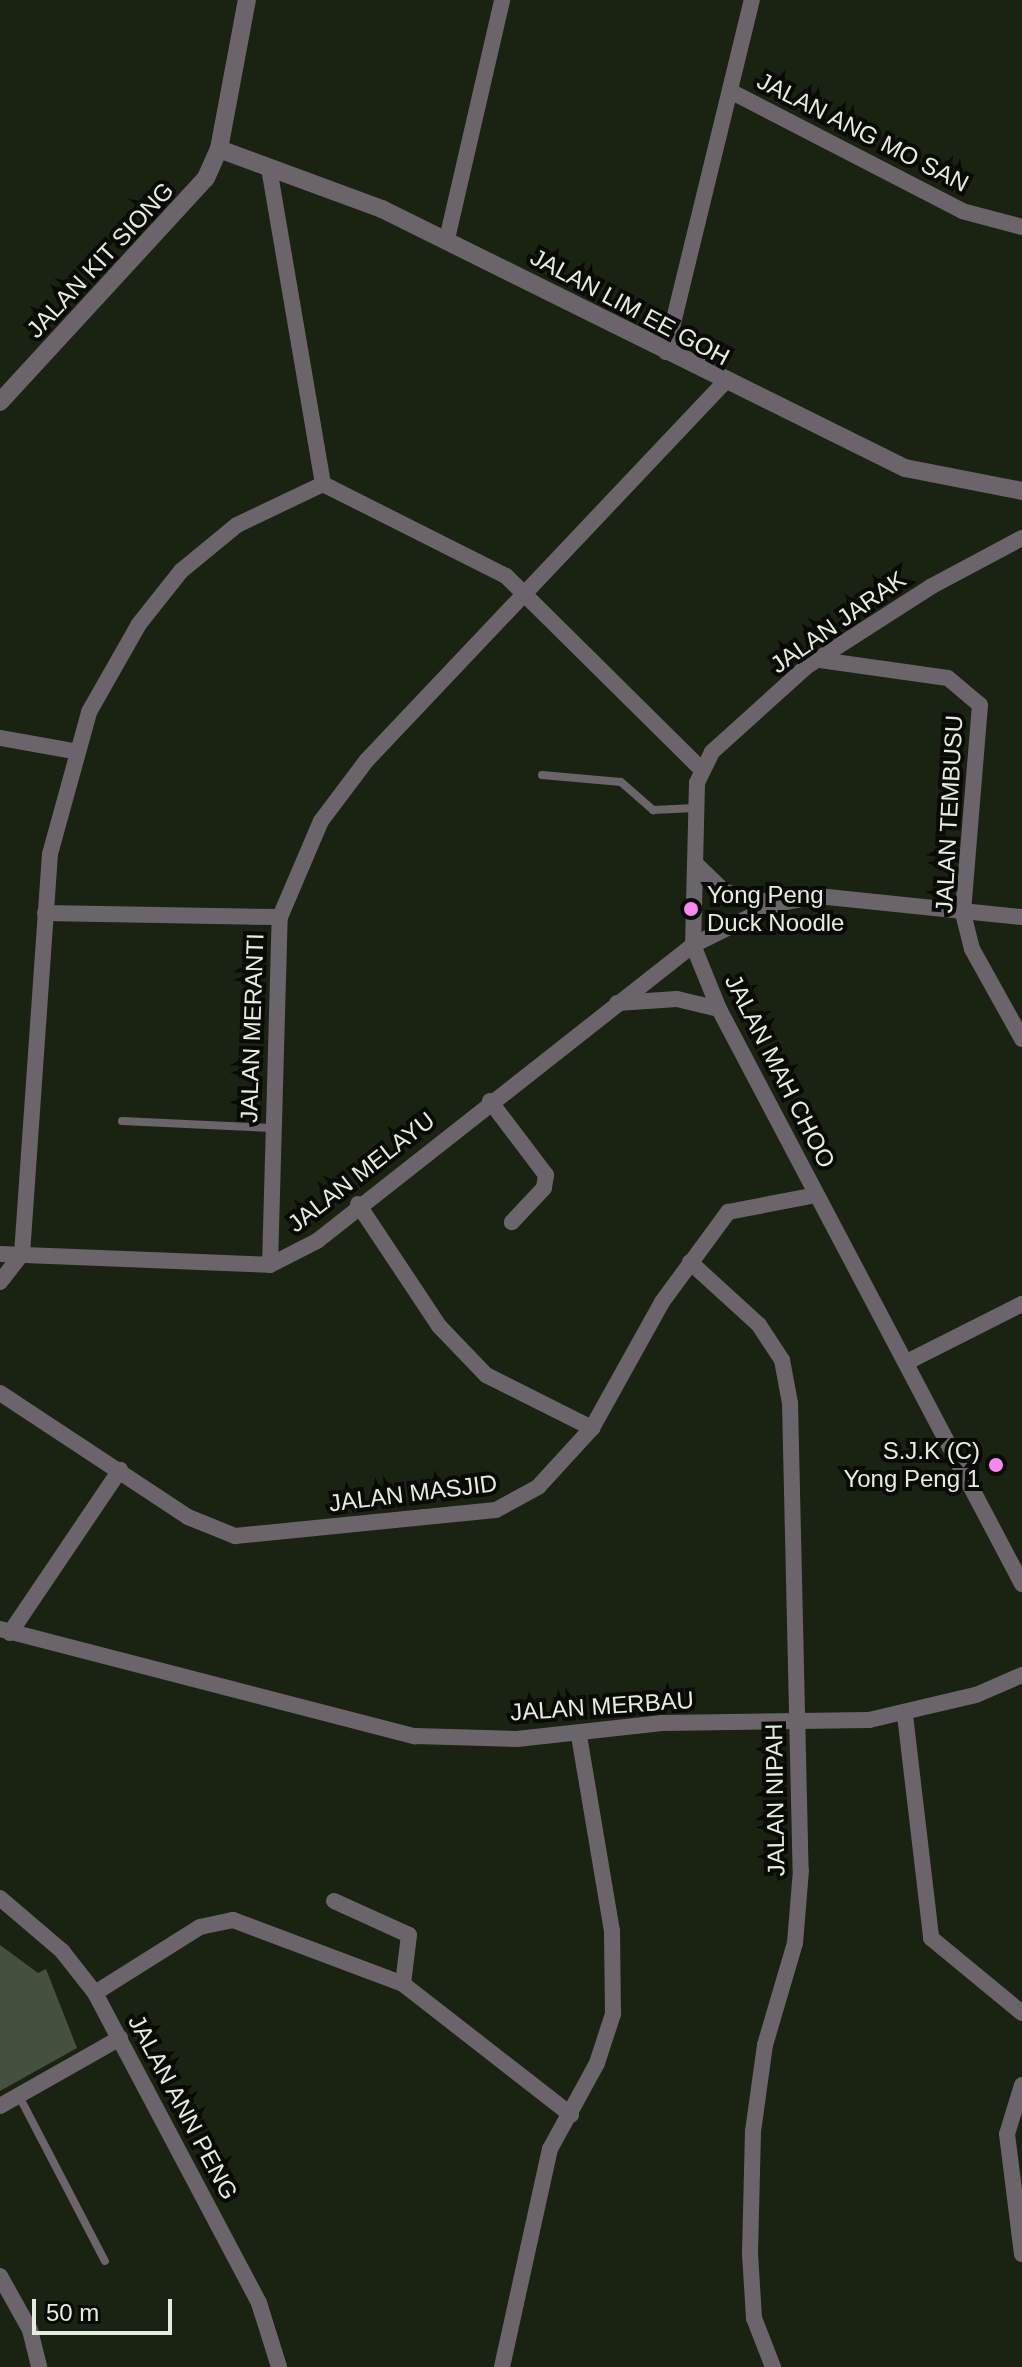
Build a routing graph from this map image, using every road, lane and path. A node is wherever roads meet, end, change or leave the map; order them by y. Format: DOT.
graph roads {
  1 [pos="247,0"];
  2 [pos="502,0"];
  3 [pos="752,0"];
  4 [pos="730,91"];
  5 [pos="219,149"];
  6 [pos="269,168"];
  7 [pos="1022,227"];
  8 [pos="447,239"];
  9 [pos="666,352"];
  10 [pos="723,384"];
  11 [pos="0,402"];
  12 [pos="323,484"];
  13 [pos="1022,491"];
  14 [pos="1022,538"];
  15 [pos="526,592"];
  16 [pos="819,660"];
  17 [pos="0,738"];
  18 [pos="74,751"];
  19 [pos="701,769"];
  20 [pos="542,775"];
  21 [pos="697,808"];
  22 [pos="698,866"];
  23 [pos="776,904"];
  24 [pos="45,913"];
  25 [pos="963,913"];
  26 [pos="280,917"];
  27 [pos="1022,917"];
  28 [pos="693,945"];
  29 [pos="616,1004"];
  30 [pos="719,1009"];
  31 [pos="1022,1039"];
  32 [pos="490,1101"];
  33 [pos="122,1121"];
  34 [pos="273,1128"];
  35 [pos="816,1195"];
  36 [pos="358,1204"];
  37 [pos="512,1222"];
  38 [pos="0,1254"];
  39 [pos="22,1254"];
  40 [pos="690,1262"];
  41 [pos="270,1265"];
  42 [pos="0,1282"];
  43 [pos="1022,1304"];
  44 [pos="909,1361"];
  45 [pos="0,1393"];
  46 [pos="592,1428"];
  47 [pos="120,1470"];
  48 [pos="1022,1584"];
  49 [pos="5,1631"];
  50 [pos="1022,1675"];
  51 [pos="905,1715"];
  52 [pos="799,1724"];
  53 [pos="579,1735"];
  54 [pos="0,1898"];
  55 [pos="334,1901"];
  56 [pos="403,1984"];
  57 [pos="95,1993"];
  58 [pos="1022,2013"];
  59 [pos="120,2038"];
  60 [pos="1022,2085"];
  61 [pos="19,2096"];
  62 [pos="0,2106"];
  63 [pos="571,2115"];
  64 [pos="1022,2254"];
  65 [pos="105,2261"];
  66 [pos="0,2276"];
  67 [pos="39,2367"];
  68 [pos="279,2367"];
  69 [pos="502,2367"];
  70 [pos="773,2367"];
  1 -- 5 [label="street, JALAN KIT SIONG"];
  2 -- 8 [label="street"];
  3 -- 4 [label="street"];
  4 -- 7 [label="street, JALAN ANG MO SAN"];
  4 -- 9 [label="street"];
  5 -- 6 [label="street, JALAN LIM EE GOH"];
  5 -- 11 [label="street, JALAN KIT SIONG"];
  6 -- 8 [label="street, JALAN LIM EE GOH"];
  6 -- 12 [label="street"];
  8 -- 9 [label="street, JALAN LIM EE GOH"];
  9 -- 10 [label="street, JALAN LIM EE GOH"];
  10 -- 13 [label="street, JALAN LIM EE GOH"];
  10 -- 15 [label="street, JALAN MERANTI"];
  12 -- 15 [label="street"];
  12 -- 18 [label="street"];
  14 -- 16 [label="street, JALAN JARAK"];
  15 -- 19 [label="street"];
  15 -- 26 [label="street, JALAN MERANTI"];
  16 -- 19 [label="street, JALAN JARAK"];
  16 -- 25 [label="street, JALAN TEMBUSU"];
  17 -- 18 [label="street"];
  18 -- 24 [label="street"];
  19 -- 21 [label="street, JALAN MAH CHOO"];
  20 -- 21 [label="lane"];
  21 -- 22 [label="street, JALAN MAH CHOO"];
  22 -- 23 [label="street"];
  22 -- 28 [label="street, JALAN MAH CHOO"];
  23 -- 25 [label="street"];
  23 -- 28 [label="street, JALAN MELAYU"];
  24 -- 26 [label="street"];
  24 -- 39 [label="street"];
  25 -- 27 [label="street"];
  25 -- 31 [label="street, JALAN TEMBUSU"];
  26 -- 34 [label="street, JALAN MERANTI"];
  28 -- 29 [label="street, JALAN MELAYU"];
  28 -- 30 [label="street, JALAN MAH CHOO"];
  29 -- 30 [label="street"];
  29 -- 32 [label="street, JALAN MELAYU"];
  30 -- 35 [label="street, JALAN MAH CHOO"];
  32 -- 36 [label="street, JALAN MELAYU"];
  32 -- 37 [label="street"];
  33 -- 34 [label="lane"];
  34 -- 41 [label="street, JALAN MERANTI"];
  35 -- 40 [label="street, JALAN MASJID"];
  35 -- 44 [label="street, JALAN MAH CHOO"];
  36 -- 41 [label="street, JALAN MELAYU"];
  36 -- 46 [label="street"];
  38 -- 39 [label="street, JALAN MELAYU"];
  39 -- 41 [label="street, JALAN MELAYU"];
  39 -- 42 [label="street"];
  40 -- 46 [label="street, JALAN MASJID"];
  40 -- 52 [label="street, JALAN NIPAH"];
  43 -- 44 [label="street"];
  44 -- 48 [label="street, JALAN MAH CHOO"];
  45 -- 47 [label="street, JALAN MASJID"];
  46 -- 47 [label="street, JALAN MASJID"];
  47 -- 49 [label="street"];
  49 -- 53 [label="street, JALAN MERBAU"];
  50 -- 51 [label="street, JALAN MERBAU"];
  51 -- 52 [label="street, JALAN MERBAU"];
  51 -- 58 [label="street"];
  52 -- 53 [label="street, JALAN MERBAU"];
  52 -- 70 [label="street, JALAN NIPAH"];
  53 -- 63 [label="street"];
  54 -- 57 [label="street, JALAN ANN PENG"];
  55 -- 56 [label="street"];
  56 -- 57 [label="street"];
  56 -- 63 [label="street"];
  57 -- 59 [label="street, JALAN ANN PENG"];
  59 -- 61 [label="street"];
  59 -- 68 [label="street, JALAN ANN PENG"];
  60 -- 64 [label="street"];
  61 -- 62 [label="street"];
  61 -- 65 [label="lane"];
  63 -- 69 [label="street"];
  66 -- 67 [label="street"];
}
